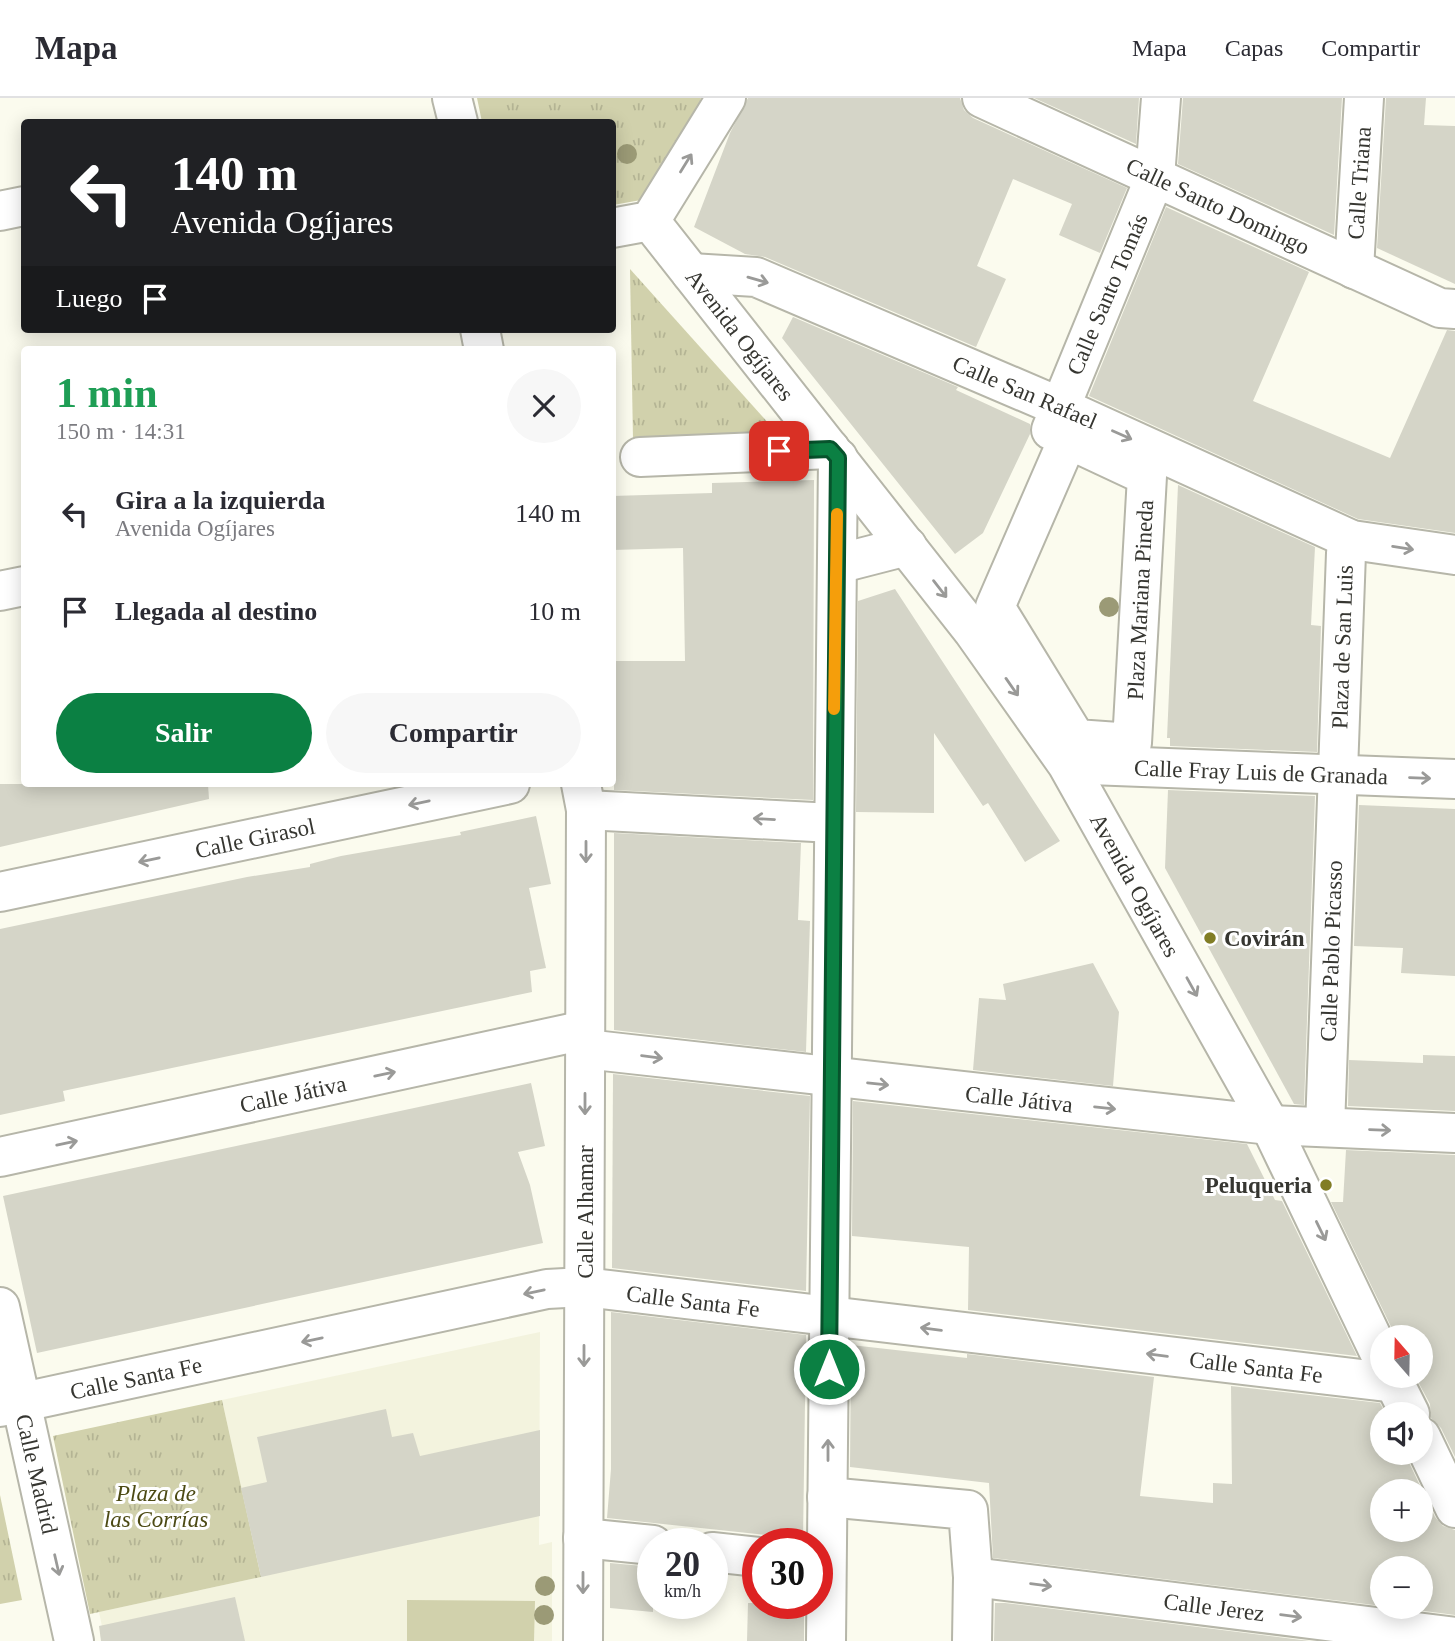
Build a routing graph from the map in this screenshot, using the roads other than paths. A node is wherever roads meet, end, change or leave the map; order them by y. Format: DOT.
graph roads {
  1 [pos="726,98"];
  2 [pos="982,98"];
  3 [pos="1161,98"];
  4 [pos="1364,98"];
  5 [pos="1155,177"];
  6 [pos="21,207"];
  7 [pos="0,211"];
  8 [pos="650,221"];
  9 [pos="616,227"];
  10 [pos="1354,269"];
  11 [pos="691,273"];
  12 [pos="1455,309"];
  13 [pos="1060,407"];
  14 [pos="834,453"];
  15 [pos="1162,453"];
  16 [pos="639,457"];
  17 [pos="1352,540"];
  18 [pos="907,546"];
  19 [pos="1455,555"];
  20 [pos="836,564"];
  21 [pos="21,587"];
  22 [pos="0,591"];
  23 [pos="973,631"];
  24 [pos="1140,755"];
  25 [pos="1067,764"];
  26 [pos="1337,775"];
  27 [pos="1455,779"];
  28 [pos="496,787"];
  29 [pos="584,797"];
  30 [pos="832,823"];
  31 [pos="0,891"];
  32 [pos="585,1040"];
  33 [pos="830,1079"];
  34 [pos="1270,1125"];
  35 [pos="1325,1127"];
  36 [pos="1455,1133"];
  37 [pos="0,1157"];
  38 [pos="584,1287"];
  39 [pos="0,1307"];
  40 [pos="829,1317"];
  41 [pos="1370,1332"];
  42 [pos="1370,1379"];
  43 [pos="11,1405"];
  44 [pos="1433,1462"];
  45 [pos="827,1497"];
  46 [pos="1455,1508"];
  47 [pos="825,1528"];
  48 [pos="583,1538"];
  49 [pos="637,1543"];
  50 [pos="973,1577"];
  51 [pos="825,1619"];
  52 [pos="1455,1637"];
  53 [pos="74,1641"];
  54 [pos="583,1641"];
  55 [pos="826,1641"];
  56 [pos="972,1641"];
  8 -- 1 [label="street, one-way"];
  2 -- 5 [label="street, Calle Santo Domingo"];
  3 -- 5 [label="street, Calle Santo Tomás"];
  4 -- 10 [label="street, Calle Triana"];
  5 -- 10 [label="street, Calle Santo Domingo"];
  5 -- 13 [label="street, Calle Santo Tomás"];
  6 -- 7 [label="street"];
  8 -- 9 [label="street"];
  8 -- 11 [label="street, Avenida Ogíjares"];
  10 -- 12 [label="street, Calle Santo Domingo"];
  11 -- 13 [label="street, Calle San Rafael, one-way"];
  11 -- 14 [label="street, Avenida Ogíjares"];
  13 -- 15 [label="street, Calle San Rafael, one-way"];
  13 -- 23 [label="street"];
  14 -- 16 [label="street"];
  14 -- 18 [label="street, Avenida Ogíjares"];
  14 -- 20 [label="street"];
  15 -- 17 [label="street, Calle San Rafael"];
  15 -- 24 [label="street, Plaza Mariana Pineda"];
  17 -- 19 [label="street, Plaza de San Luis, one-way"];
  17 -- 26 [label="street, Plaza de San Luis"];
  18 -- 20 [label="street"];
  18 -- 23 [label="street, Avenida Ogíjares, one-way"];
  20 -- 30 [label="street"];
  21 -- 22 [label="street"];
  23 -- 25 [label="street, Avenida Ogíjares, one-way"];
  24 -- 24 [label="street, Plaza Mariana Pineda"];
  24 -- 25 [label="street, Calle Fray Luis de Granada"];
  24 -- 26 [label="street, Calle Fray Luis de Granada"];
  25 -- 34 [label="street, Avenida Ogíjares, one-way"];
  26 -- 27 [label="street, Calle Fray Luis de Granada, one-way"];
  26 -- 35 [label="street, Calle Pablo Picasso"];
  28 -- 31 [label="street, Calle Girasol, one-way"];
  30 -- 29 [label="street, one-way"];
  29 -- 32 [label="street, Calle Alhamar, one-way"];
  30 -- 33 [label="street"];
  32 -- 33 [label="street, Calle Játiva, one-way"];
  37 -- 32 [label="street, Calle Játiva, one-way"];
  32 -- 38 [label="street, Calle Alhamar, one-way"];
  33 -- 34 [label="street, Calle Játiva, one-way"];
  33 -- 40 [label="street"];
  34 -- 35 [label="street, Calle Játiva"];
  34 -- 41 [label="street, Avenida Ogíjares, one-way"];
  35 -- 36 [label="street, Calle Játiva, one-way"];
  38 -- 40 [label="street, Calle Santa Fe"];
  38 -- 43 [label="street, Calle Santa Fe, one-way"];
  38 -- 48 [label="street, Calle Alhamar, one-way"];
  39 -- 43 [label="street, Calle Madrid"];
  42 -- 40 [label="street, Calle Santa Fe, one-way"];
  45 -- 40 [label="street, one-way"];
  43 -- 53 [label="street, Calle Madrid, one-way"];
  44 -- 46 [label="street"];
  45 -- 47 [label="street"];
  45 -- 50 [label="street"];
  48 -- 49 [label="street"];
  48 -- 54 [label="street, Calle Alhamar, one-way"];
  50 -- 52 [label="street, Calle Jerez, one-way"];
  50 -- 56 [label="street"];
  51 -- 55 [label="street"];
}
